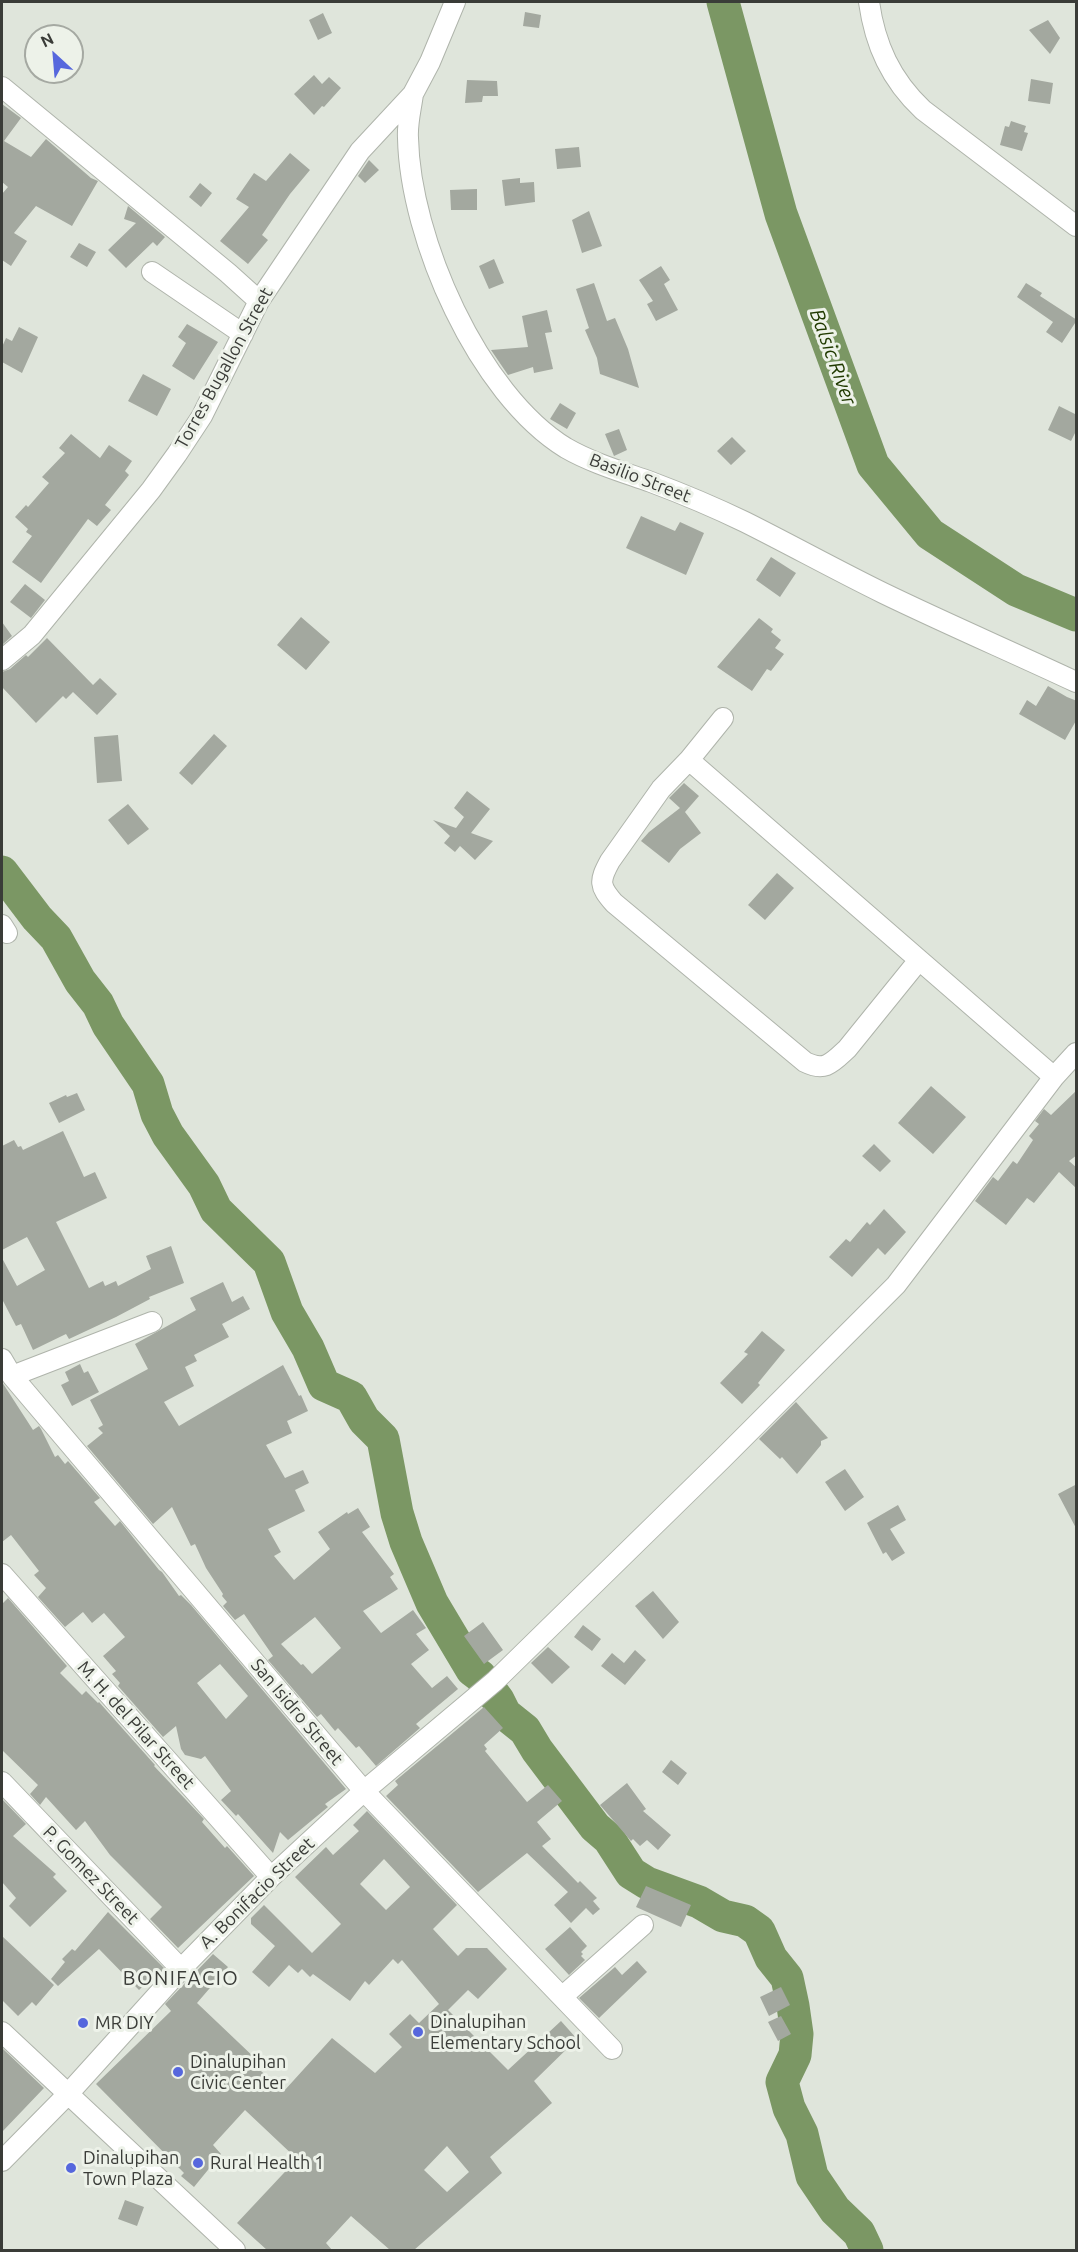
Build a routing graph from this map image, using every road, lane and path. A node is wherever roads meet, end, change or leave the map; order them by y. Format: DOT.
graph roads {
  1 [pos="455,2"];
  2 [pos="869,2"];
  3 [pos="2,87"];
  4 [pos="413,94"];
  5 [pos="1077,226"];
  6 [pos="152,272"];
  7 [pos="259,301"];
  8 [pos="243,334"];
  9 [pos="2,660"];
  10 [pos="1077,682"];
  11 [pos="723,718"];
  12 [pos="689,760"];
  13 [pos="919,960"];
  14 [pos="1077,1053"];
  15 [pos="1054,1077"];
  16 [pos="152,1322"];
  17 [pos="2,1359"];
  18 [pos="12,1376"];
  19 [pos="2,1574"];
  20 [pos="2,1782"];
  21 [pos="364,1791"];
  22 [pos="271,1877"];
  23 [pos="643,1924"];
  24 [pos="181,1969"];
  25 [pos="563,1996"];
  26 [pos="2,2032"];
  27 [pos="612,2049"];
  28 [pos="68,2094"];
  29 [pos="2,2161"];
  30 [pos="235,2250"];
  1 -- 4 [label="street"];
  2 -- 5 [label="street"];
  3 -- 7 [label="street"];
  4 -- 7 [label="street, Torres Bugallon Street"];
  4 -- 10 [label="street, Basilio Street"];
  6 -- 8 [label="street"];
  7 -- 8 [label="street, Torres Bugallon Street"];
  8 -- 9 [label="street, Torres Bugallon Street"];
  11 -- 12 [label="street"];
  12 -- 13 [label="street"];
  12 -- 13 [label="street"];
  13 -- 15 [label="street"];
  14 -- 15 [label="street, A. Bonifacio Street"];
  15 -- 21 [label="street, A. Bonifacio Street"];
  16 -- 18 [label="street"];
  17 -- 18 [label="street, San Isidro Street"];
  18 -- 21 [label="street, San Isidro Street"];
  19 -- 22 [label="street, M. H. del Pilar Street"];
  20 -- 24 [label="street, P. Gomez Street"];
  21 -- 22 [label="street, A. Bonifacio Street"];
  21 -- 25 [label="street, San Isidro Street"];
  22 -- 24 [label="street, A. Bonifacio Street"];
  23 -- 25 [label="street"];
  24 -- 28 [label="street, A. Bonifacio Street"];
  25 -- 27 [label="street, San Isidro Street"];
  26 -- 28 [label="street"];
  28 -- 29 [label="street, A. Bonifacio Street"];
  28 -- 30 [label="street"];
}
